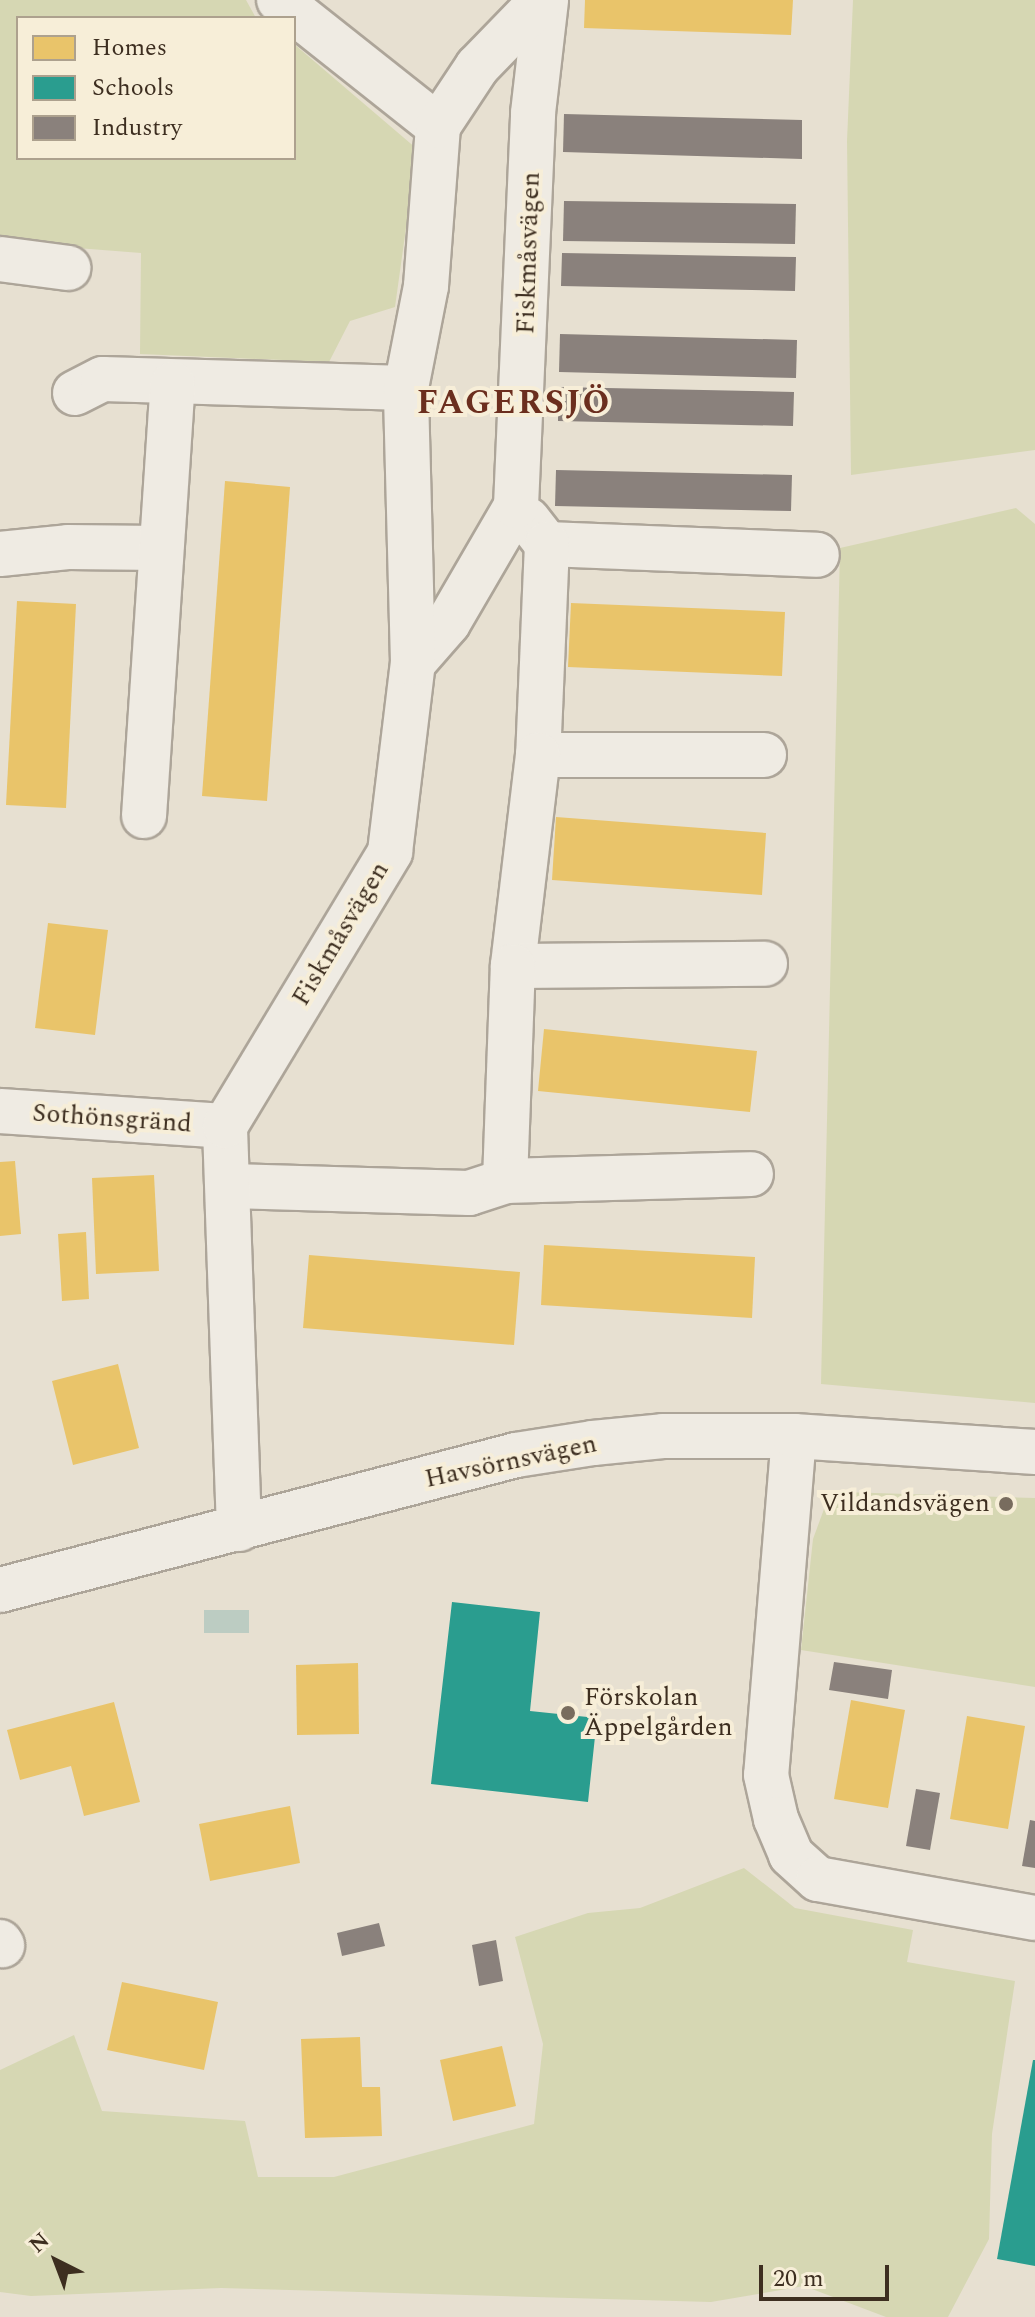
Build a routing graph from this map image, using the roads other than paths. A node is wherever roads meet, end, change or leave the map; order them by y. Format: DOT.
graph roads {
  1 [pos="279,0"];
  2 [pos="544,0"];
  3 [pos="438,126"];
  4 [pos="0,259"];
  5 [pos="68,268"];
  6 [pos="173,384"];
  7 [pos="406,388"];
  8 [pos="75,393"];
  9 [pos="516,506"];
  10 [pos="547,544"];
  11 [pos="160,548"];
  12 [pos="0,554"];
  13 [pos="817,555"];
  14 [pos="413,663"];
  15 [pos="538,755"];
  16 [pos="764,755"];
  17 [pos="144,816"];
  18 [pos="765,964"];
  19 [pos="513,966"];
  20 [pos="0,1111"];
  21 [pos="225,1126"];
  22 [pos="751,1174"];
  23 [pos="505,1181"];
  24 [pos="231,1186"];
  25 [pos="794,1436"];
  26 [pos="1035,1452"];
  27 [pos="239,1529"];
  28 [pos="0,1590"];
  29 [pos="1035,1918"];
  1 -- 3 [label="street"];
  2 -- 3 [label="street, Fiskmåsvägen"];
  2 -- 9 [label="street, Fiskmåsvägen"];
  3 -- 7 [label="street, Fiskmåsvägen"];
  4 -- 5 [label="street"];
  6 -- 7 [label="street"];
  6 -- 8 [label="street"];
  6 -- 11 [label="street"];
  7 -- 14 [label="street, Fiskmåsvägen"];
  9 -- 10 [label="street"];
  9 -- 14 [label="street, Fiskmåsvägen"];
  10 -- 13 [label="street"];
  10 -- 15 [label="street"];
  11 -- 12 [label="street"];
  11 -- 17 [label="street"];
  14 -- 21 [label="street, Fiskmåsvägen"];
  15 -- 16 [label="street"];
  15 -- 19 [label="street"];
  18 -- 19 [label="street"];
  19 -- 23 [label="street"];
  20 -- 21 [label="street, Sothönsgränd"];
  21 -- 24 [label="street"];
  22 -- 23 [label="street"];
  23 -- 24 [label="street"];
  24 -- 27 [label="street"];
  25 -- 26 [label="street, Havsörnsvägen"];
  25 -- 27 [label="street, Havsörnsvägen"];
  25 -- 29 [label="street"];
  27 -- 28 [label="street, Havsörnsvägen"];
}
